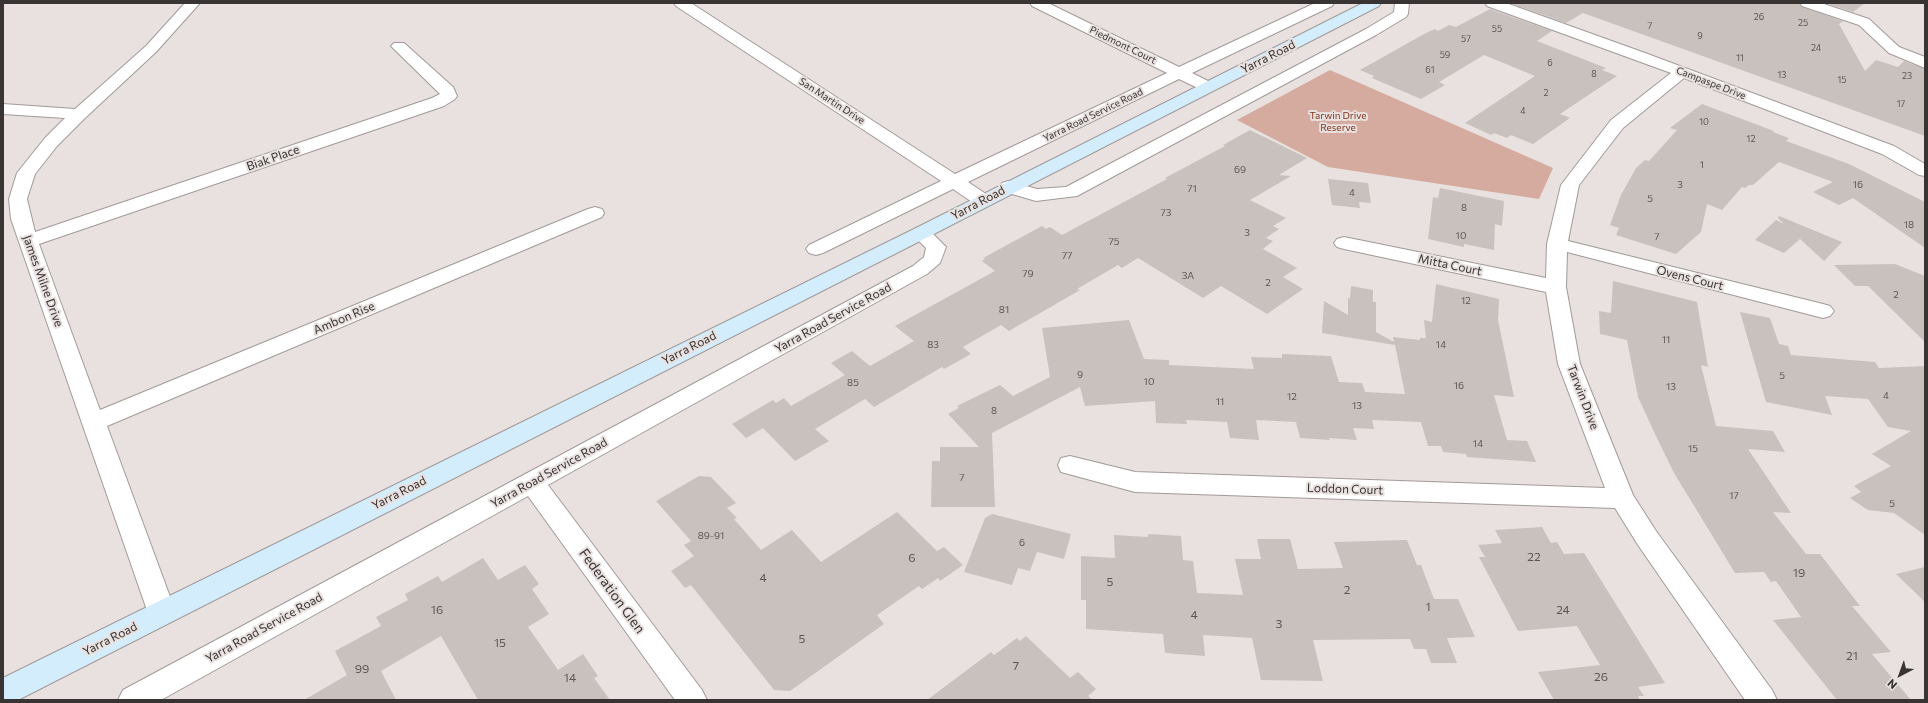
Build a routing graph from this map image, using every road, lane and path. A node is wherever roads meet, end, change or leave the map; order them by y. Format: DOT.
graph roads {
  1 [pos="193,3"];
  2 [pos="681,3"];
  3 [pos="1037,3"];
  4 [pos="1326,3"];
  5 [pos="1374,3"];
  6 [pos="1402,3"];
  7 [pos="1492,3"];
  8 [pos="1807,3"];
  9 [pos="399,46"];
  10 [pos="1925,63"];
  11 [pos="1682,72"];
  12 [pos="1179,73"];
  13 [pos="1208,87"];
  14 [pos="3,109"];
  15 [pos="79,114"];
  16 [pos="1925,171"];
  17 [pos="956,182"];
  18 [pos="1008,187"];
  19 [pos="982,200"];
  20 [pos="595,214"];
  21 [pos="921,233"];
  22 [pos="28,241"];
  23 [pos="1344,243"];
  24 [pos="1557,244"];
  25 [pos="816,249"];
  26 [pos="1556,287"];
  27 [pos="1823,311"];
  28 [pos="94,422"];
  29 [pos="1070,465"];
  30 [pos="532,482"];
  31 [pos="1622,498"];
  32 [pos="162,613"];
  33 [pos="3,693"];
  34 [pos="133,700"];
  35 [pos="692,700"];
  36 [pos="1762,700"];
  1 -- 15 [label="street, James Milne Drive"];
  2 -- 17 [label="street, San Martin Drive"];
  3 -- 12 [label="street, Piedmont Court"];
  4 -- 12 [label="street, Yarra Road Service Road"];
  5 -- 13 [label="main road, Yarra Road"];
  6 -- 18 [label="street"];
  7 -- 11 [label="street, Campaspe Drive"];
  8 -- 10 [label="street"];
  9 -- 22 [label="street, Biak Place"];
  11 -- 16 [label="street, Campaspe Drive"];
  11 -- 24 [label="street, Tarwin Drive"];
  12 -- 13 [label="street, Piedmont Court"];
  12 -- 17 [label="street, Yarra Road Service Road"];
  13 -- 18 [label="main road, Yarra Road"];
  14 -- 15 [label="street"];
  15 -- 22 [label="street, James Milne Drive"];
  17 -- 19 [label="street, San Martin Drive"];
  17 -- 25 [label="street, Yarra Road Service Road"];
  18 -- 19 [label="main road, Yarra Road"];
  19 -- 21 [label="main road, Yarra Road"];
  20 -- 28 [label="street, Ambon Rise"];
  21 -- 30 [label="street, Yarra Road Service Road"];
  21 -- 32 [label="main road, Yarra Road"];
  22 -- 28 [label="street, James Milne Drive"];
  23 -- 26 [label="street, Mitta Court"];
  24 -- 26 [label="street, Tarwin Drive"];
  24 -- 27 [label="street, Ovens Court"];
  26 -- 31 [label="street, Tarwin Drive"];
  28 -- 32 [label="street, James Milne Drive"];
  29 -- 31 [label="street, Loddon Court"];
  30 -- 34 [label="street, Yarra Road Service Road"];
  30 -- 35 [label="street, Federation Glen"];
  31 -- 36 [label="street, Tarwin Drive"];
  32 -- 33 [label="main road, Yarra Road"];
}
